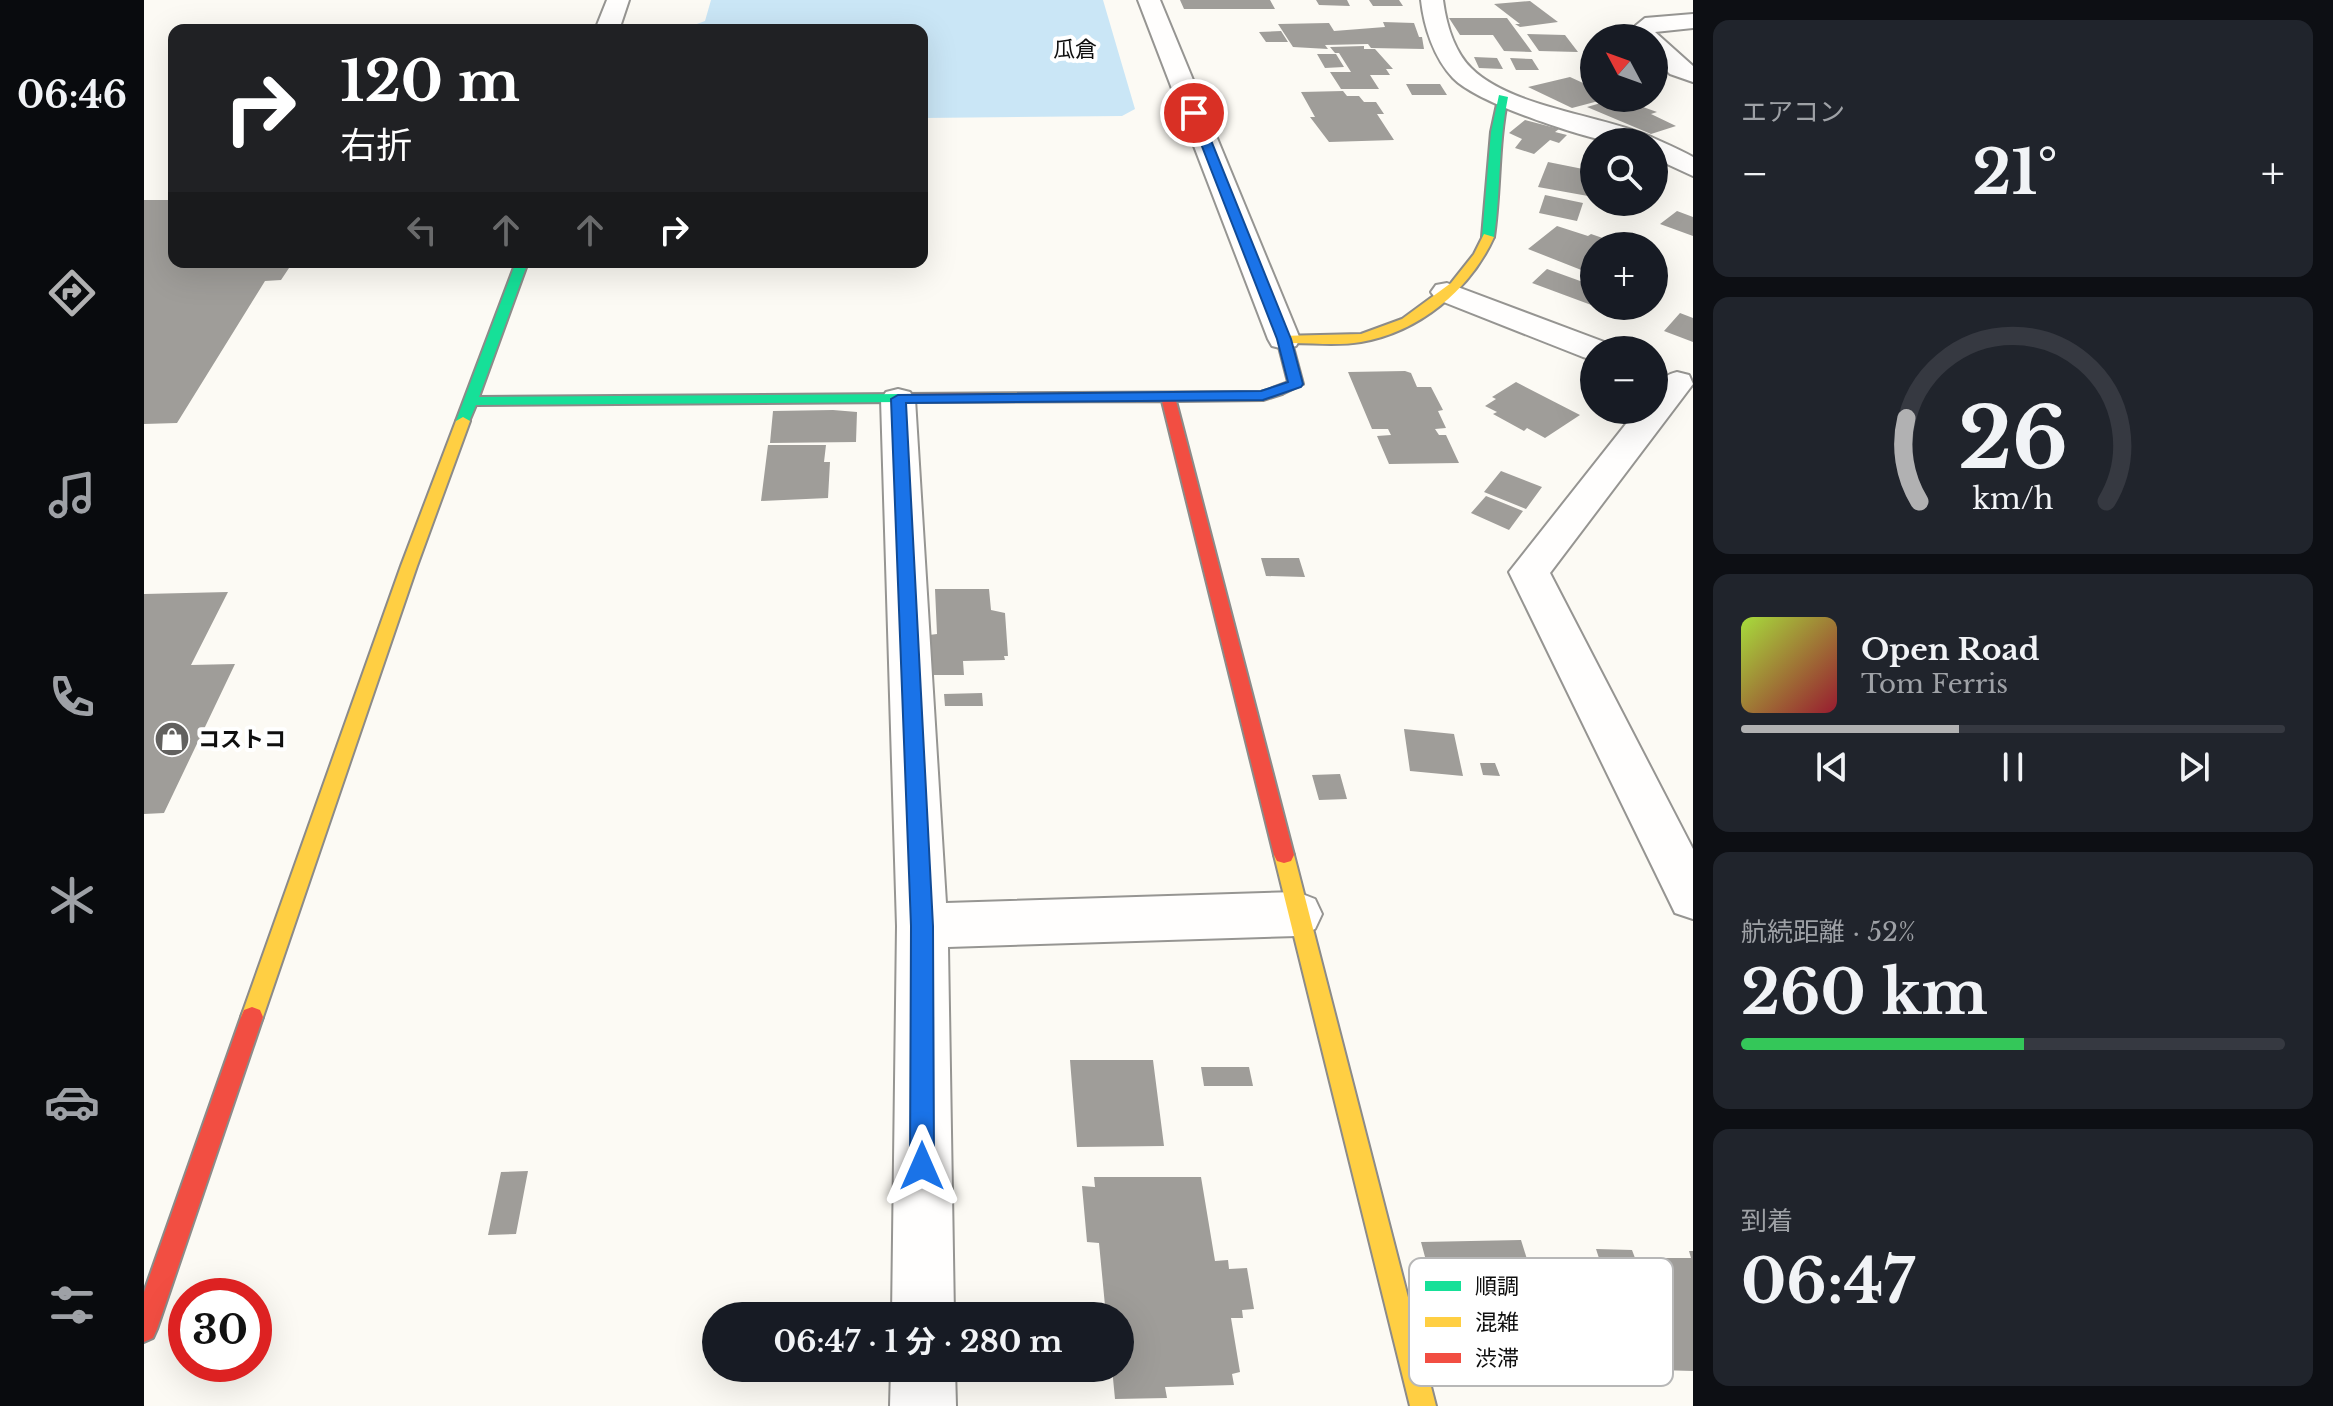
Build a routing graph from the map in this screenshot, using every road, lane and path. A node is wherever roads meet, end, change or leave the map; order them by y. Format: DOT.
graph roads {
  1 [pos="618,0"];
  2 [pos="1149,0"];
  3 [pos="1432,0"];
  4 [pos="1693,21"];
  5 [pos="609,24"];
  6 [pos="1652,24"];
  7 [pos="1668,58"];
  8 [pos="1693,75"];
  9 [pos="1503,97"];
  10 [pos="1597,128"];
  11 [pos="1668,155"];
  12 [pos="1693,168"];
  13 [pos="520,268"];
  14 [pos="1447,292"];
  15 [pos="1284,339"];
  16 [pos="1580,344"];
  17 [pos="1675,381"];
  18 [pos="1168,396"];
  19 [pos="898,399"];
  20 [pos="471,401"];
  21 [pos="1693,898"];
  22 [pos="1297,914"];
  23 [pos="922,926"];
  24 [pos="923,1302"];
  25 [pos="144,1329"];
  26 [pos="1409,1351"];
  27 [pos="923,1382"];
  28 [pos="1418,1386"];
  29 [pos="923,1406"];
  30 [pos="1423,1406"];
  1 -- 5 [label="street"];
  2 -- 15 [label="street"];
  3 -- 9 [label="street"];
  4 -- 6 [label="street"];
  7 -- 8 [label="street"];
  9 -- 10 [label="street"];
  9 -- 14 [label="street"];
  11 -- 12 [label="street"];
  13 -- 20 [label="street"];
  14 -- 15 [label="street"];
  14 -- 16 [label="street"];
  15 -- 18 [label="street"];
  17 -- 21 [label="street"];
  18 -- 19 [label="street"];
  18 -- 22 [label="street"];
  19 -- 20 [label="street"];
  19 -- 23 [label="street"];
  20 -- 25 [label="street"];
  22 -- 23 [label="street"];
  22 -- 26 [label="street"];
  23 -- 24 [label="street"];
  27 -- 29 [label="street"];
  28 -- 30 [label="street"];
}
